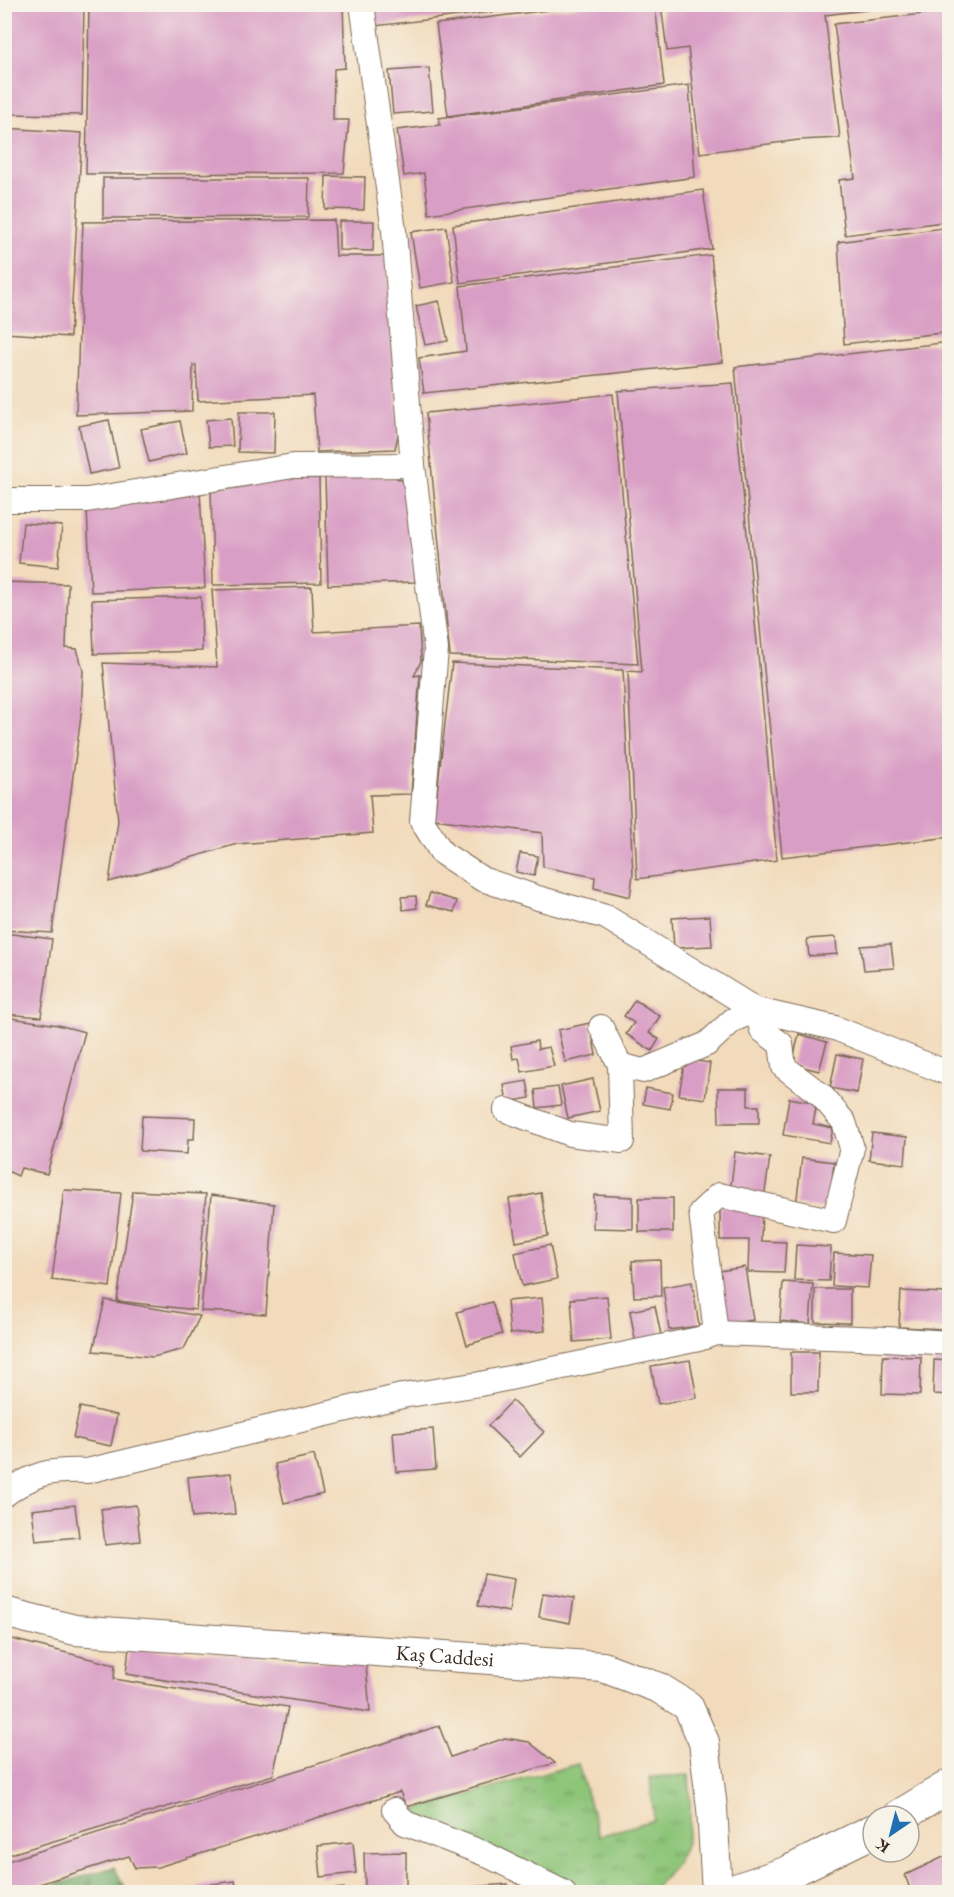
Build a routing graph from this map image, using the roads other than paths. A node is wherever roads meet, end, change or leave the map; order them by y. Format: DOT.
graph roads {
  1 [pos="362,4"];
  2 [pos="413,465"];
  3 [pos="4,500"];
  4 [pos="756,1010"];
  5 [pos="601,1027"];
  6 [pos="620,1065"];
  7 [pos="950,1074"];
  8 [pos="506,1110"];
  9 [pos="716,1333"];
  10 [pos="950,1343"];
  11 [pos="4,1495"];
  12 [pos="4,1612"];
  13 [pos="950,1786"];
  14 [pos="920,1804"];
  15 [pos="394,1810"];
  16 [pos="861,1837"];
  17 [pos="563,1893"];
  18 [pos="717,1893"];
  19 [pos="730,1893"];
  1 -- 2 [label="street"];
  2 -- 3 [label="street"];
  2 -- 4 [label="street"];
  4 -- 6 [label="street"];
  4 -- 7 [label="street"];
  4 -- 9 [label="street"];
  5 -- 6 [label="street"];
  6 -- 8 [label="street"];
  9 -- 10 [label="street"];
  9 -- 11 [label="street"];
  12 -- 18 [label="street, Kaş Caddesi"];
  13 -- 14 [label="main road"];
  15 -- 17 [label="street"];
  16 -- 19 [label="main road"];
}
